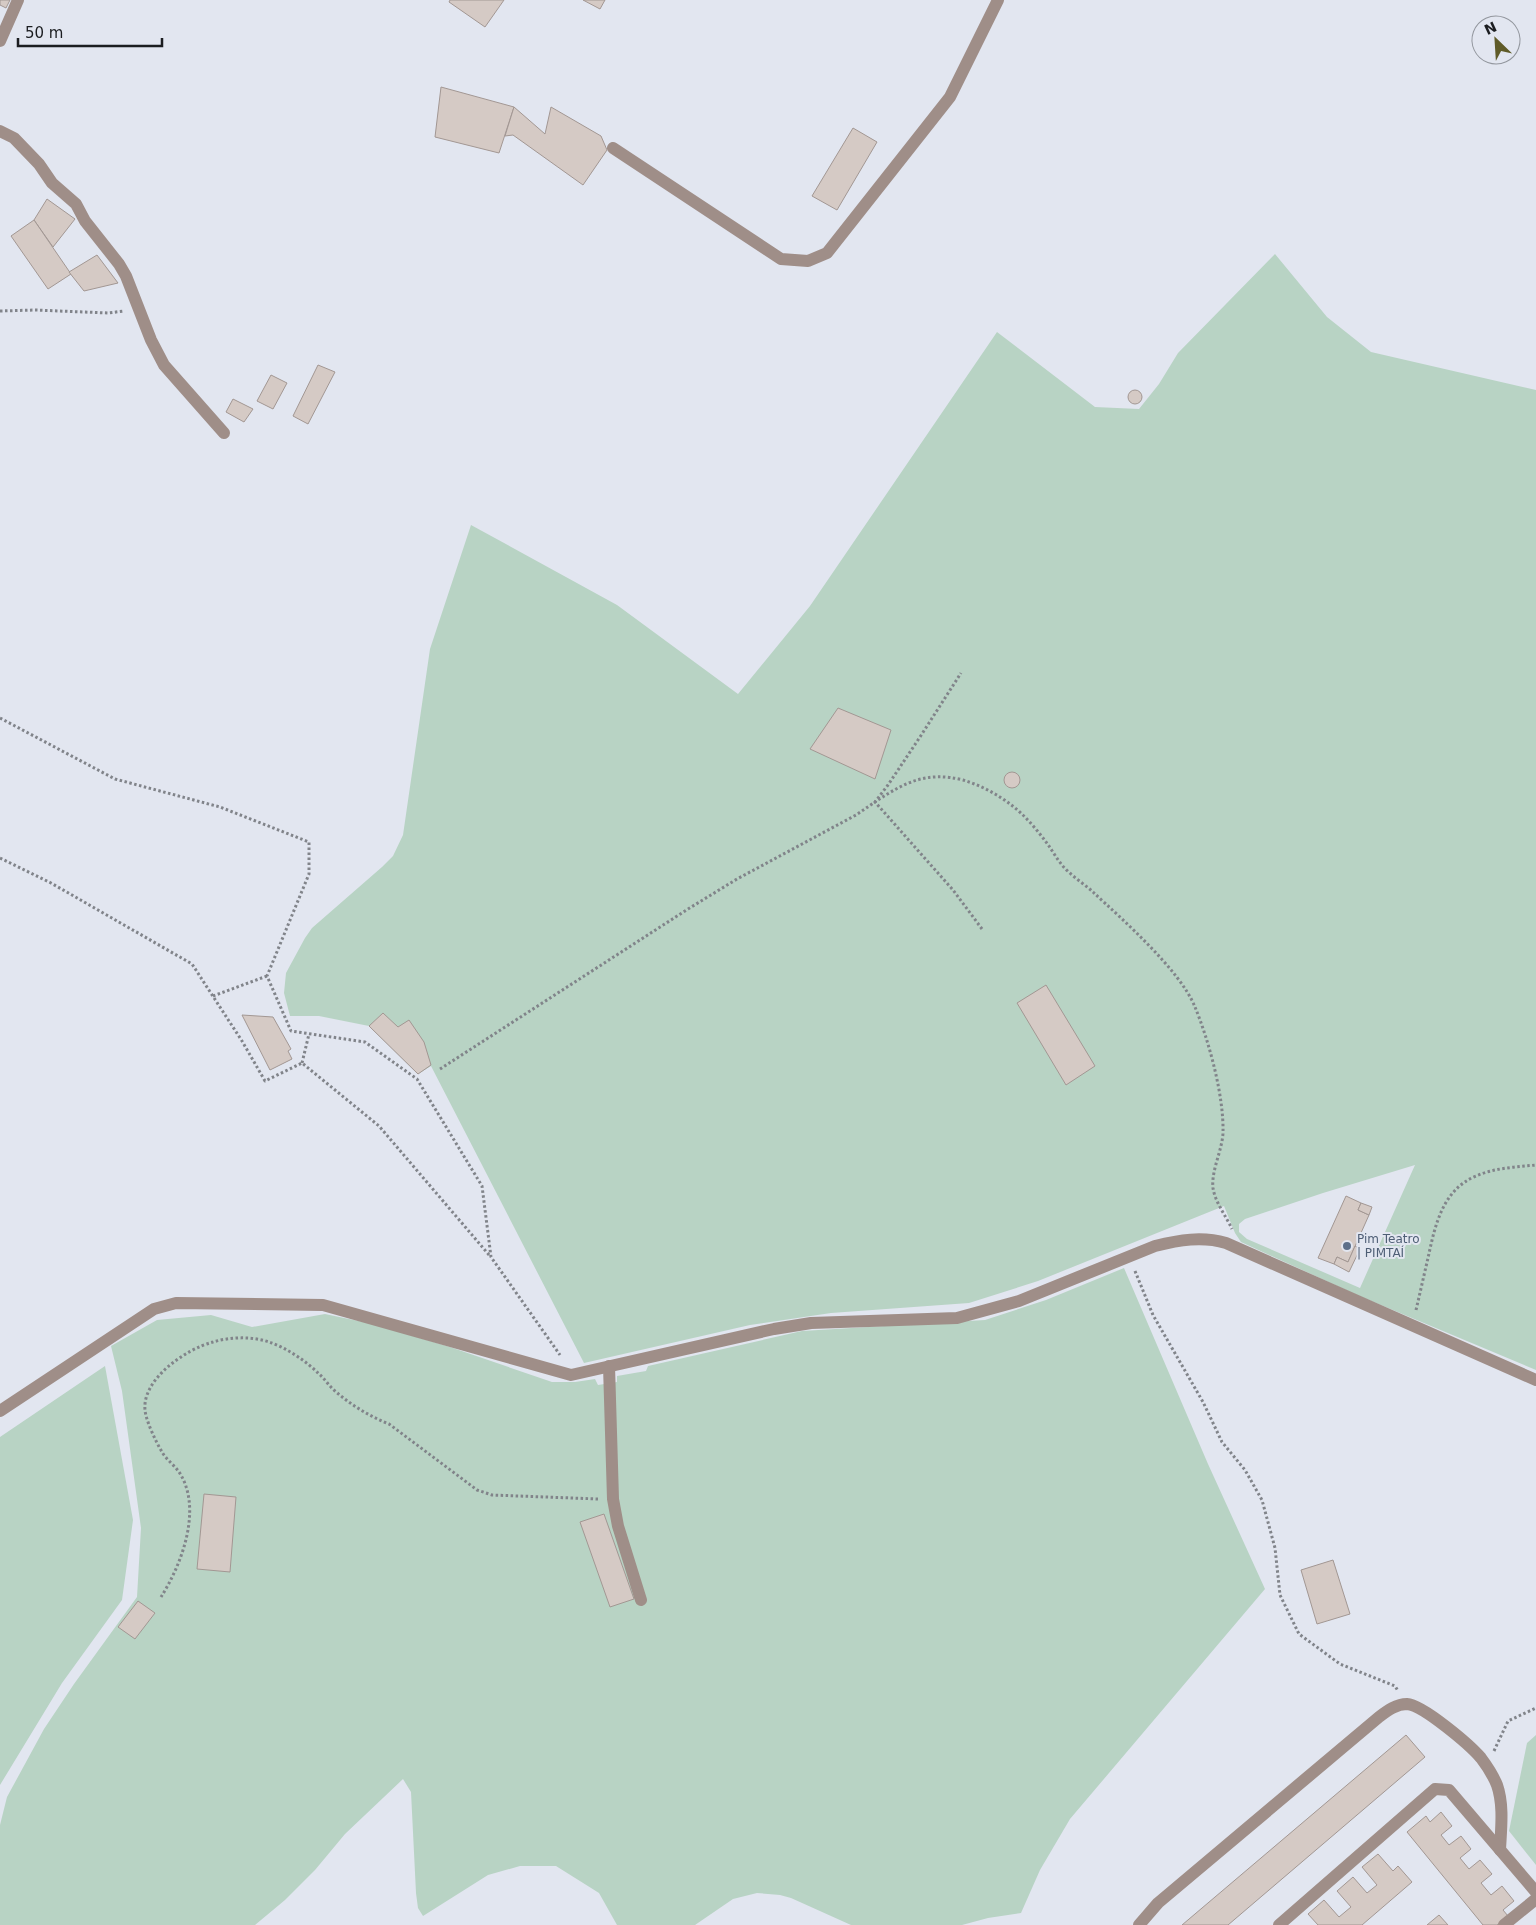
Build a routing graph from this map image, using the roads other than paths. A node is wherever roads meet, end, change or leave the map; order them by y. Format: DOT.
graph roads {
  1 [pos="18,0"];
  2 [pos="998,0"];
  3 [pos="0,41"];
  4 [pos="0,132"];
  5 [pos="613,148"];
  6 [pos="224,433"];
  7 [pos="609,1366"];
  8 [pos="1536,1380"];
  9 [pos="0,1411"];
  10 [pos="641,1600"];
  11 [pos="1500,1850"];
  12 [pos="1536,1892"];
  13 [pos="1536,1899"];
  14 [pos="1139,1925"];
  15 [pos="1279,1925"];
  16 [pos="1504,1925"];
  1 -- 3 [label="street"];
  2 -- 5 [label="street"];
  4 -- 6 [label="street"];
  7 -- 8 [label="street"];
  7 -- 9 [label="street"];
  7 -- 10 [label="street"];
  11 -- 12 [label="street"];
  11 -- 14 [label="street"];
  11 -- 15 [label="street"];
  13 -- 16 [label="street"];
}
